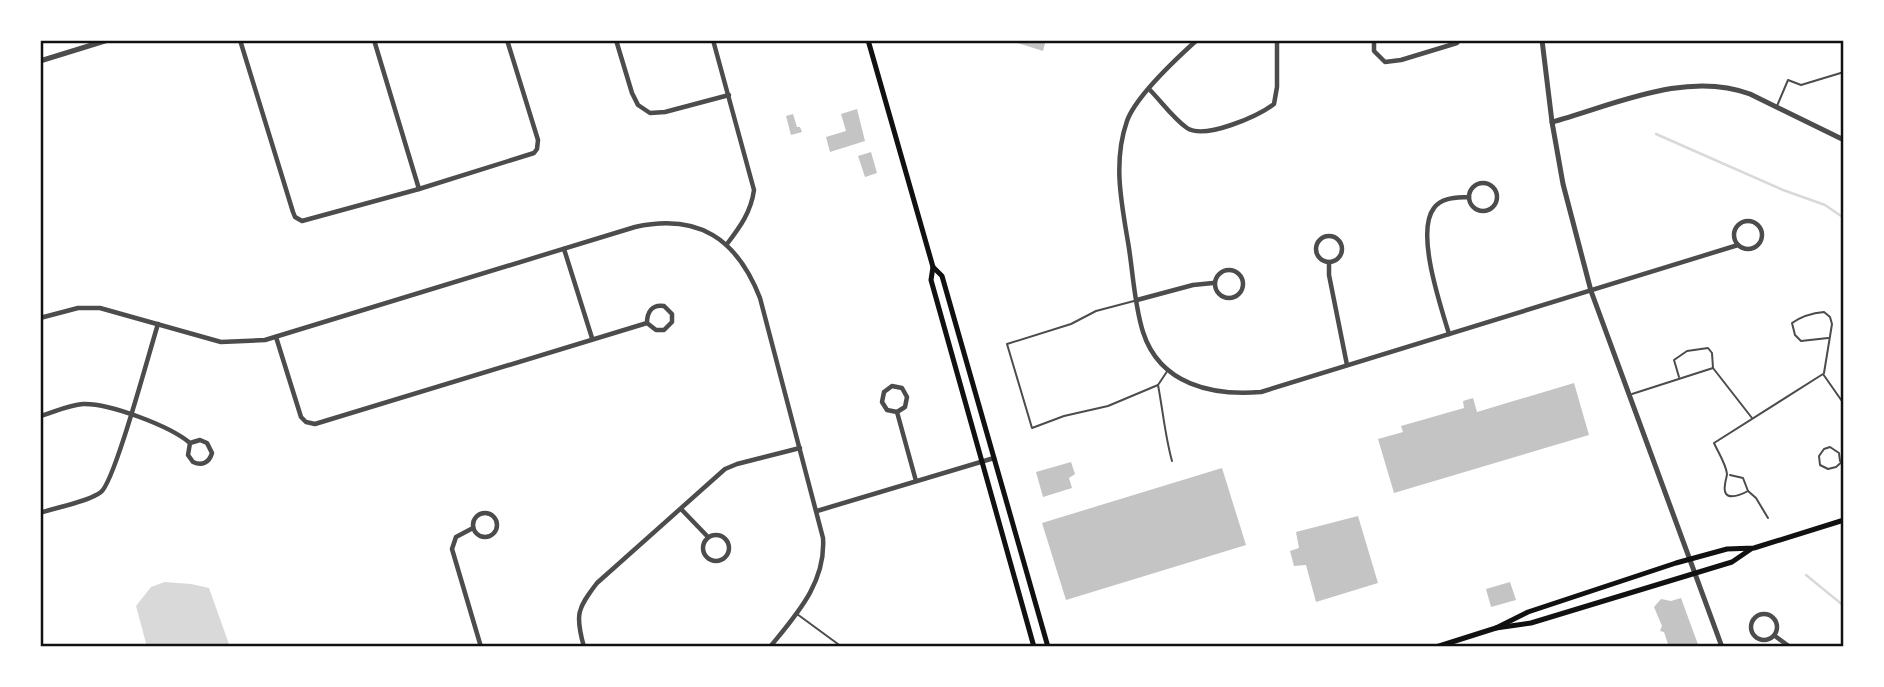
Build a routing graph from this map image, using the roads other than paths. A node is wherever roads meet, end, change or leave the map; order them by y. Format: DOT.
graph roads {
  1 [pos="108,40"];
  2 [pos="240,40"];
  3 [pos="374,40"];
  4 [pos="507,40"];
  5 [pos="616,40"];
  6 [pos="713,40"];
  7 [pos="867,40"];
  8 [pos="1197,40"];
  9 [pos="1276,40"];
  10 [pos="1374,40"];
  11 [pos="1459,40"];
  12 [pos="1542,40"];
  13 [pos="40,61"];
  14 [pos="1844,72"];
  15 [pos="1149,89"];
  16 [pos="729,95"];
  17 [pos="1777,106"];
  18 [pos="1552,122"];
  19 [pos="1844,140"];
  20 [pos="419,189"];
  21 [pos="1469,197"];
  22 [pos="727,244"];
  23 [pos="1738,245"];
  24 [pos="564,249"];
  25 [pos="1329,262"];
  26 [pos="933,267"];
  27 [pos="1213,283"];
  28 [pos="1591,291"];
  29 [pos="1137,300"];
  30 [pos="40,318"];
  31 [pos="646,323"];
  32 [pos="158,324"];
  33 [pos="1449,334"];
  34 [pos="276,337"];
  35 [pos="592,338"];
  36 [pos="1828,338"];
  37 [pos="1346,365"];
  38 [pos="1713,368"];
  39 [pos="1169,369"];
  40 [pos="1824,374"];
  41 [pos="1679,377"];
  42 [pos="1158,385"];
  43 [pos="1844,394"];
  44 [pos="1839,395"];
  45 [pos="1628,396"];
  46 [pos="1844,404"];
  47 [pos="897,412"];
  48 [pos="131,415"];
  49 [pos="40,416"];
  50 [pos="1753,419"];
  51 [pos="190,443"];
  52 [pos="800,448"];
  53 [pos="995,458"];
  54 [pos="1171,461"];
  55 [pos="1842,461"];
  56 [pos="981,462"];
  57 [pos="1728,475"];
  58 [pos="916,481"];
  59 [pos="1748,491"];
  60 [pos="682,510"];
  61 [pos="817,511"];
  62 [pos="40,513"];
  63 [pos="1768,518"];
  64 [pos="1844,520"];
  65 [pos="472,528"];
  66 [pos="708,538"];
  67 [pos="1754,548"];
  68 [pos="1690,559"];
  69 [pos="1695,573"];
  70 [pos="797,614"];
  71 [pos="1496,628"];
  72 [pos="1775,636"];
  73 [pos="481,647"];
  74 [pos="584,647"];
  75 [pos="770,647"];
  76 [pos="842,647"];
  77 [pos="1034,647"];
  78 [pos="1048,647"];
  79 [pos="1436,647"];
  80 [pos="1722,647"];
  81 [pos="1790,647"];
  1 -- 13 [label="street"];
  2 -- 20 [label="street"];
  3 -- 20 [label="street"];
  4 -- 20 [label="street"];
  5 -- 16 [label="street"];
  6 -- 16 [label="street"];
  7 -- 26 [label="main road"];
  8 -- 15 [label="street"];
  9 -- 15 [label="street"];
  10 -- 11 [label="street"];
  12 -- 18 [label="street"];
  14 -- 17 [label="lane"];
  15 -- 29 [label="street"];
  16 -- 22 [label="street"];
  17 -- 18 [label="street"];
  17 -- 19 [label="street"];
  18 -- 28 [label="street"];
  21 -- 21 [label="street"];
  21 -- 33 [label="street"];
  22 -- 24 [label="street"];
  22 -- 52 [label="street"];
  23 -- 23 [label="street"];
  23 -- 28 [label="street"];
  24 -- 34 [label="street"];
  24 -- 35 [label="street"];
  25 -- 25 [label="street"];
  25 -- 37 [label="street"];
  26 -- 53 [label="main road"];
  26 -- 56 [label="main road"];
  27 -- 27 [label="street"];
  27 -- 29 [label="street"];
  28 -- 33 [label="street"];
  28 -- 45 [label="street"];
  29 -- 39 [label="street"];
  29 -- 42 [label="lane"];
  30 -- 32 [label="street"];
  31 -- 31 [label="street"];
  31 -- 35 [label="street"];
  32 -- 34 [label="street"];
  32 -- 48 [label="street"];
  33 -- 37 [label="street"];
  34 -- 35 [label="street"];
  36 -- 36 [label="lane"];
  36 -- 40 [label="lane"];
  37 -- 39 [label="street"];
  38 -- 41 [label="lane"];
  38 -- 41 [label="lane"];
  38 -- 50 [label="lane"];
  39 -- 42 [label="lane"];
  40 -- 44 [label="lane"];
  40 -- 50 [label="lane"];
  41 -- 45 [label="lane"];
  42 -- 54 [label="lane"];
  43 -- 44 [label="lane"];
  44 -- 46 [label="lane"];
  45 -- 68 [label="street"];
  47 -- 47 [label="street"];
  47 -- 58 [label="street"];
  48 -- 49 [label="street"];
  48 -- 51 [label="street"];
  48 -- 62 [label="street"];
  50 -- 57 [label="lane"];
  51 -- 51 [label="street"];
  52 -- 60 [label="street"];
  52 -- 61 [label="street"];
  53 -- 56 [label="street"];
  53 -- 78 [label="main road"];
  55 -- 55 [label="lane"];
  56 -- 58 [label="street"];
  56 -- 77 [label="main road"];
  57 -- 59 [label="lane"];
  57 -- 59 [label="lane"];
  58 -- 61 [label="street"];
  59 -- 63 [label="lane"];
  60 -- 66 [label="street"];
  60 -- 74 [label="street"];
  61 -- 70 [label="street"];
  64 -- 67 [label="main road"];
  65 -- 65 [label="street"];
  65 -- 73 [label="street"];
  66 -- 66 [label="street"];
  67 -- 68 [label="main road"];
  67 -- 69 [label="main road"];
  68 -- 69 [label="street"];
  68 -- 71 [label="main road"];
  69 -- 71 [label="main road"];
  69 -- 80 [label="street"];
  70 -- 75 [label="street"];
  70 -- 76 [label="lane"];
  71 -- 79 [label="main road"];
  72 -- 72 [label="street"];
  72 -- 81 [label="street"];
}
